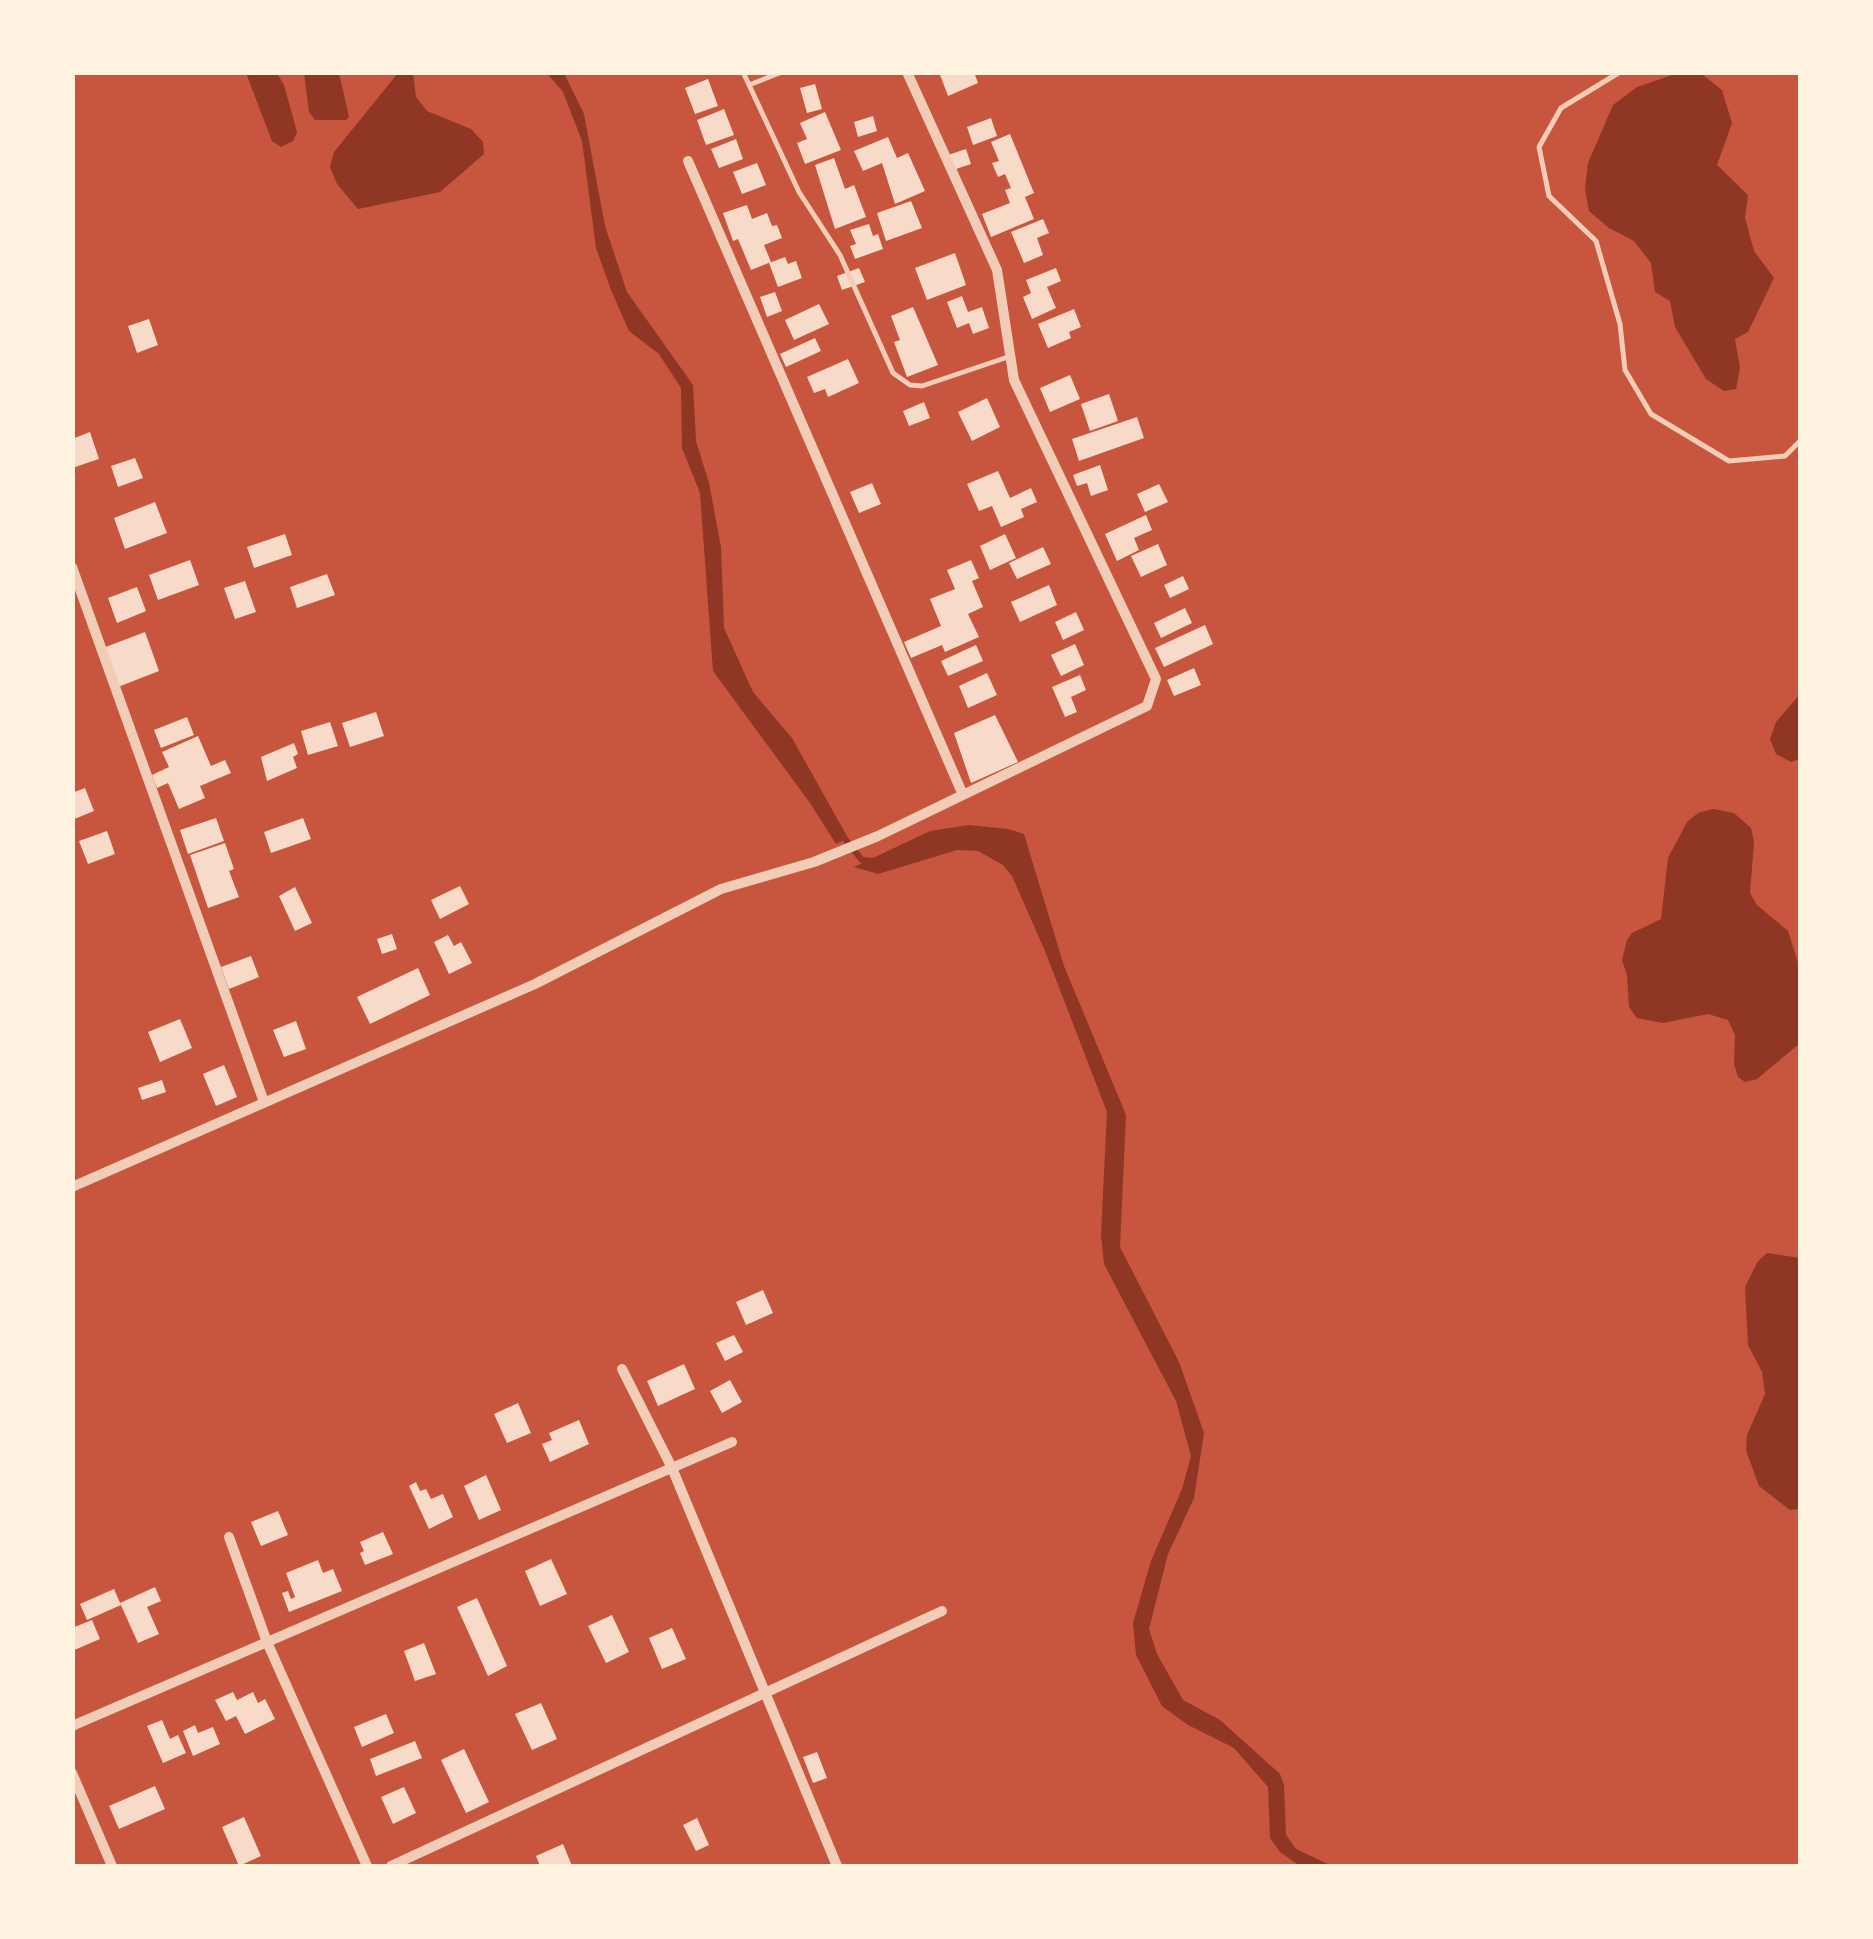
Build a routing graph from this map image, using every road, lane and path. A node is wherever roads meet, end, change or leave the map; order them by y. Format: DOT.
graph roads {
  1 [pos="743,72"];
  2 [pos="782,72"];
  3 [pos="908,72"];
  4 [pos="1620,72"];
  5 [pos="749,84"];
  6 [pos="688,161"];
  7 [pos="1010,356"];
  8 [pos="1800,441"];
  9 [pos="72,567"];
  10 [pos="963,795"];
  11 [pos="264,1102"];
  12 [pos="72,1187"];
  13 [pos="622,1368"];
  14 [pos="732,1442"];
  15 [pos="672,1468"];
  16 [pos="229,1538"];
  17 [pos="942,1611"];
  18 [pos="267,1642"];
  19 [pos="765,1693"];
  20 [pos="72,1726"];
  21 [pos="72,1772"];
  22 [pos="112,1866"];
  23 [pos="367,1866"];
  24 [pos="390,1866"];
  25 [pos="837,1866"];
  1 -- 5 [label="lane"];
  2 -- 5 [label="lane"];
  3 -- 7 [label="street"];
  4 -- 8 [label="lane"];
  5 -- 7 [label="lane"];
  6 -- 10 [label="street"];
  7 -- 10 [label="street"];
  9 -- 11 [label="street"];
  10 -- 11 [label="street"];
  11 -- 12 [label="street"];
  13 -- 15 [label="street"];
  14 -- 15 [label="street"];
  15 -- 18 [label="street"];
  15 -- 19 [label="street"];
  16 -- 18 [label="street"];
  17 -- 19 [label="street"];
  18 -- 20 [label="street"];
  18 -- 23 [label="street"];
  19 -- 24 [label="street"];
  19 -- 25 [label="street"];
  21 -- 22 [label="street"];
}
